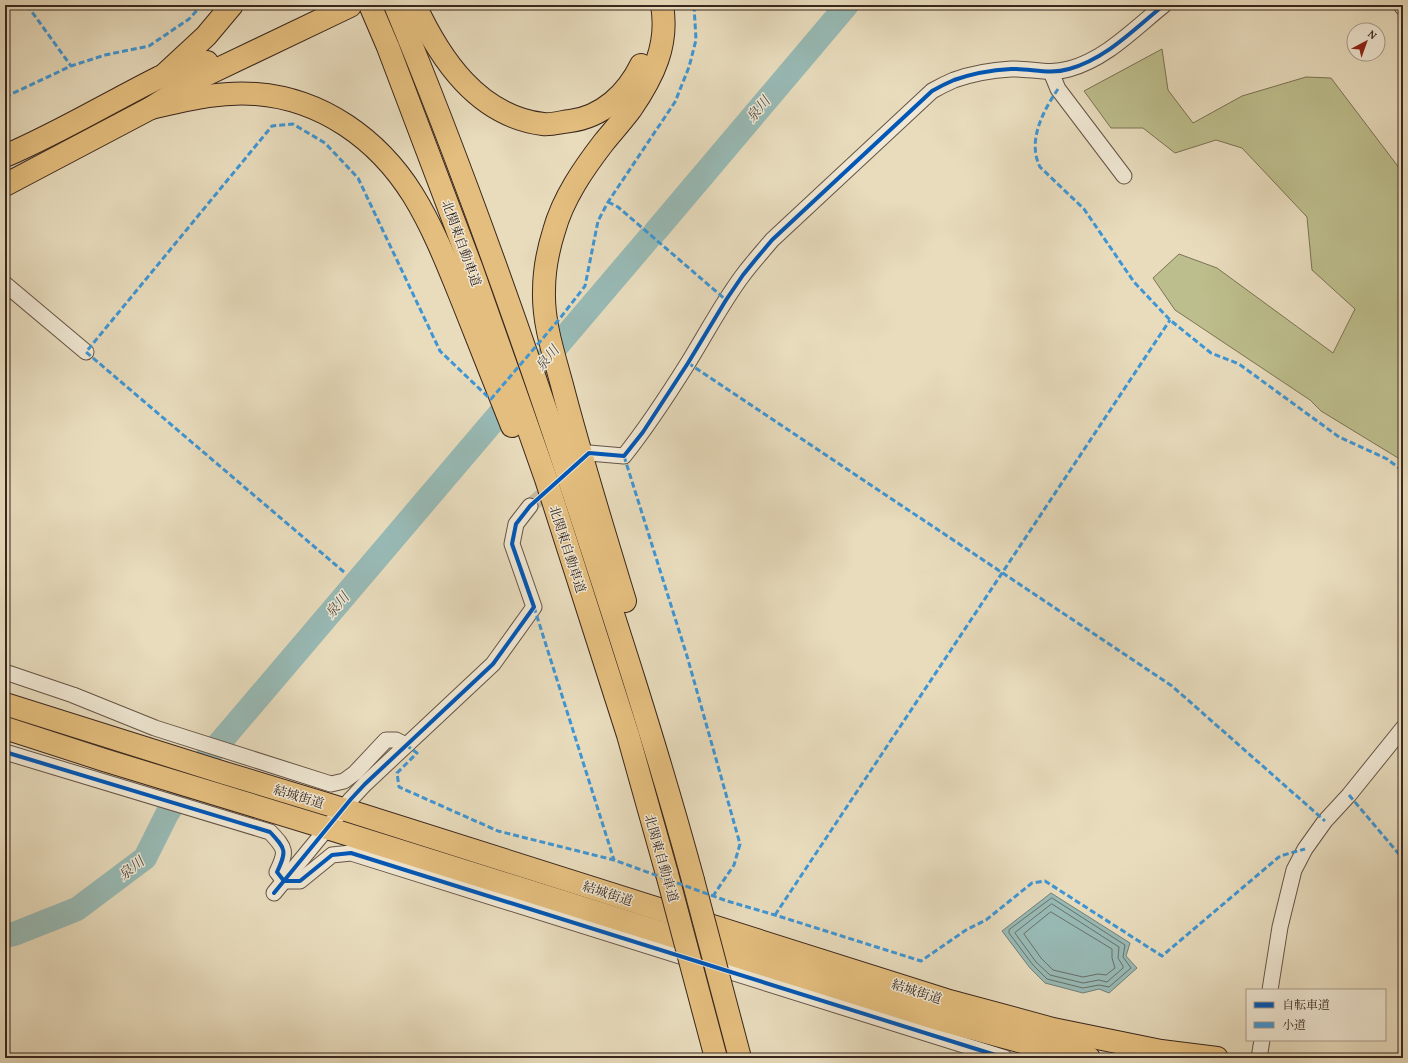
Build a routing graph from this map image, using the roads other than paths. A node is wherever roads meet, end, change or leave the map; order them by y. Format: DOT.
graph roads {
  1 [pos="232,5"];
  2 [pos="325,5"];
  3 [pos="395,5"];
  4 [pos="415,5"];
  5 [pos="649,5"];
  6 [pos="662,5"];
  7 [pos="1164,5"];
  8 [pos="1401,5"];
  9 [pos="360,6"];
  10 [pos="1403,8"];
  11 [pos="1051,72"];
  12 [pos="163,76"];
  13 [pos="151,108"];
  14 [pos="5,156"];
  15 [pos="1124,176"];
  16 [pos="5,185"];
  17 [pos="5,284"];
  18 [pos="86,352"];
  19 [pos="503,381"];
  20 [pos="576,452"];
  21 [pos="538,491"];
  22 [pos="5,672"];
  23 [pos="5,704"];
  24 [pos="1403,728"];
  25 [pos="8,729"];
  26 [pos="406,746"];
  27 [pos="5,752"];
  28 [pos="101,770"];
  29 [pos="343,809"];
  30 [pos="326,828"];
  31 [pos="284,881"];
  32 [pos="274,893"];
  33 [pos="1270,989"];
  34 [pos="1262,1041"];
  35 [pos="716,1058"];
  36 [pos="740,1058"];
  37 [pos="1005,1058"];
  38 [pos="1089,1058"];
  39 [pos="1218,1058"];
  40 [pos="1259,1058"];
  1 -- 12 [label="highway"];
  2 -- 12 [label="highway"];
  3 -- 20 [label="highway, 北関東自動車道"];
  4 -- 5 [label="highway"];
  6 -- 20 [label="highway"];
  7 -- 11 [label="street"];
  8 -- 10 [label="street"];
  9 -- 13 [label="highway"];
  9 -- 19 [label="highway, 北関東自動車道"];
  11 -- 15 [label="street"];
  11 -- 20 [label="street"];
  12 -- 14 [label="highway"];
  13 -- 16 [label="highway"];
  13 -- 19 [label="highway"];
  17 -- 18 [label="street"];
  19 -- 21 [label="highway, 北関東自動車道"];
  20 -- 36 [label="highway, 北関東自動車道, bridge"];
  21 -- 26 [label="street"];
  21 -- 35 [label="highway, 北関東自動車道, bridge"];
  22 -- 26 [label="street"];
  23 -- 29 [label="highway, 結城街道"];
  24 -- 33 [label="street"];
  25 -- 27 [label="street"];
  25 -- 28 [label="highway, 結城街道"];
  26 -- 29 [label="street"];
  27 -- 28 [label="street"];
  28 -- 30 [label="highway, 結城街道"];
  28 -- 31 [label="street"];
  29 -- 30 [label="street"];
  29 -- 39 [label="highway, 結城街道"];
  30 -- 31 [label="street"];
  30 -- 38 [label="highway, 結城街道"];
  31 -- 32 [label="street"];
  31 -- 37 [label="street"];
  34 -- 40 [label="street"];
}
